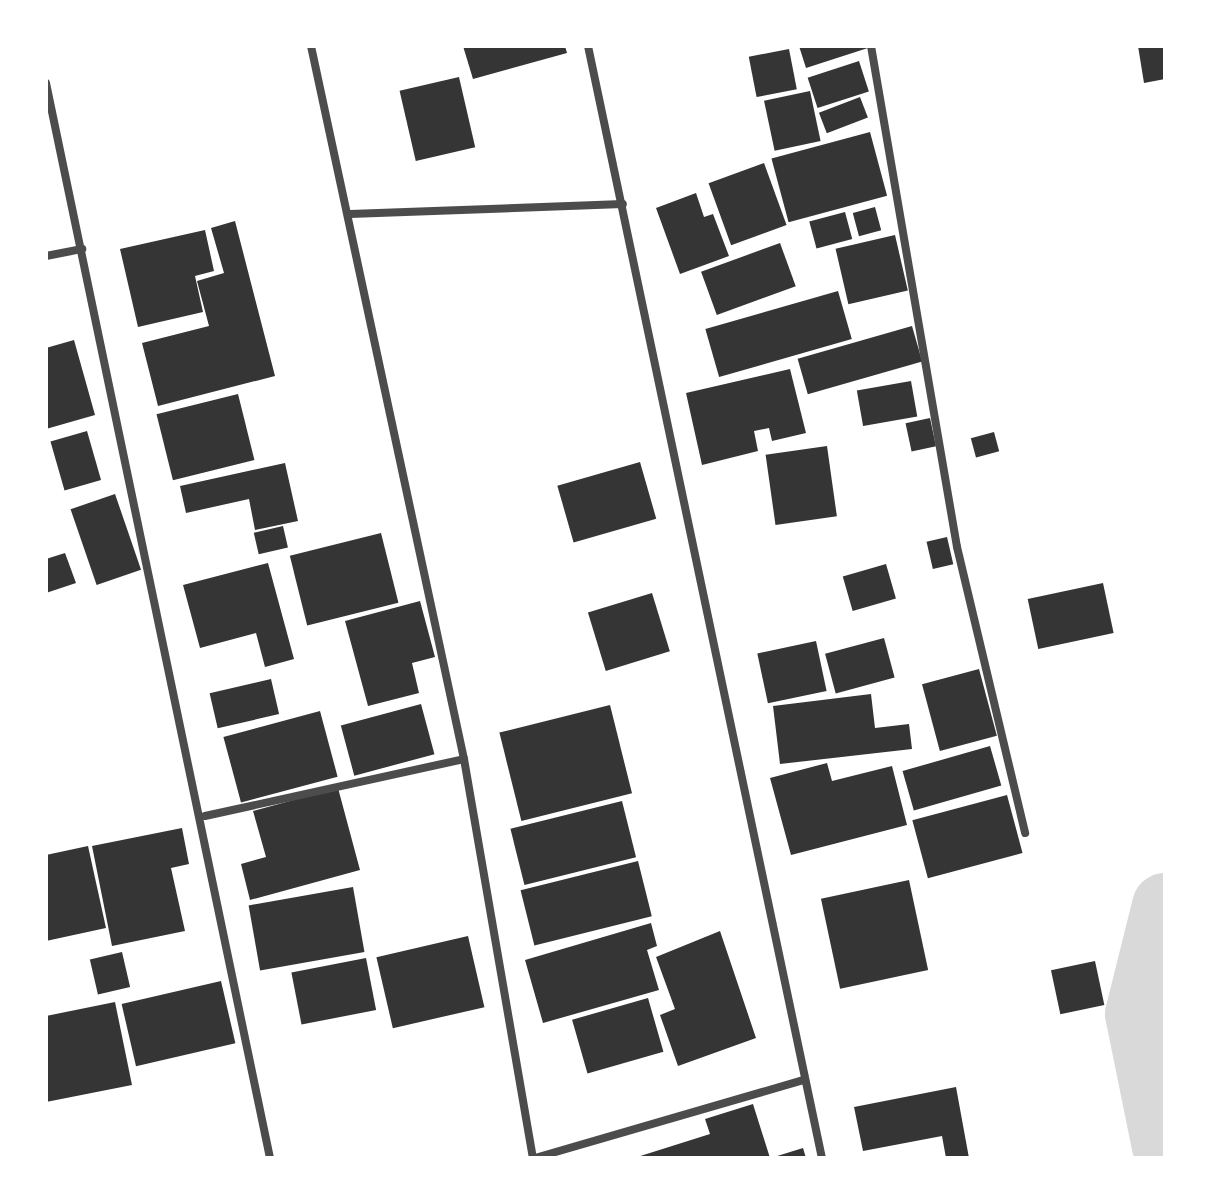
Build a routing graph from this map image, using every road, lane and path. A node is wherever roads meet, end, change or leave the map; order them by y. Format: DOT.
graph roads {
  1 [pos="311,46"];
  2 [pos="588,46"];
  3 [pos="871,46"];
  4 [pos="46,83"];
  5 [pos="623,204"];
  6 [pos="350,214"];
  7 [pos="82,249"];
  8 [pos="46,256"];
  9 [pos="464,759"];
  10 [pos="205,816"];
  11 [pos="1025,833"];
  12 [pos="804,1080"];
  13 [pos="270,1158"];
  14 [pos="534,1158"];
  15 [pos="822,1158"];
  1 -- 6 [label="street"];
  2 -- 5 [label="street"];
  3 -- 11 [label="street"];
  4 -- 7 [label="street"];
  5 -- 6 [label="street"];
  5 -- 12 [label="street"];
  6 -- 9 [label="street"];
  7 -- 8 [label="street"];
  7 -- 10 [label="street"];
  9 -- 10 [label="street"];
  9 -- 14 [label="street"];
  10 -- 13 [label="street"];
  12 -- 14 [label="street"];
  12 -- 15 [label="street"];
}
